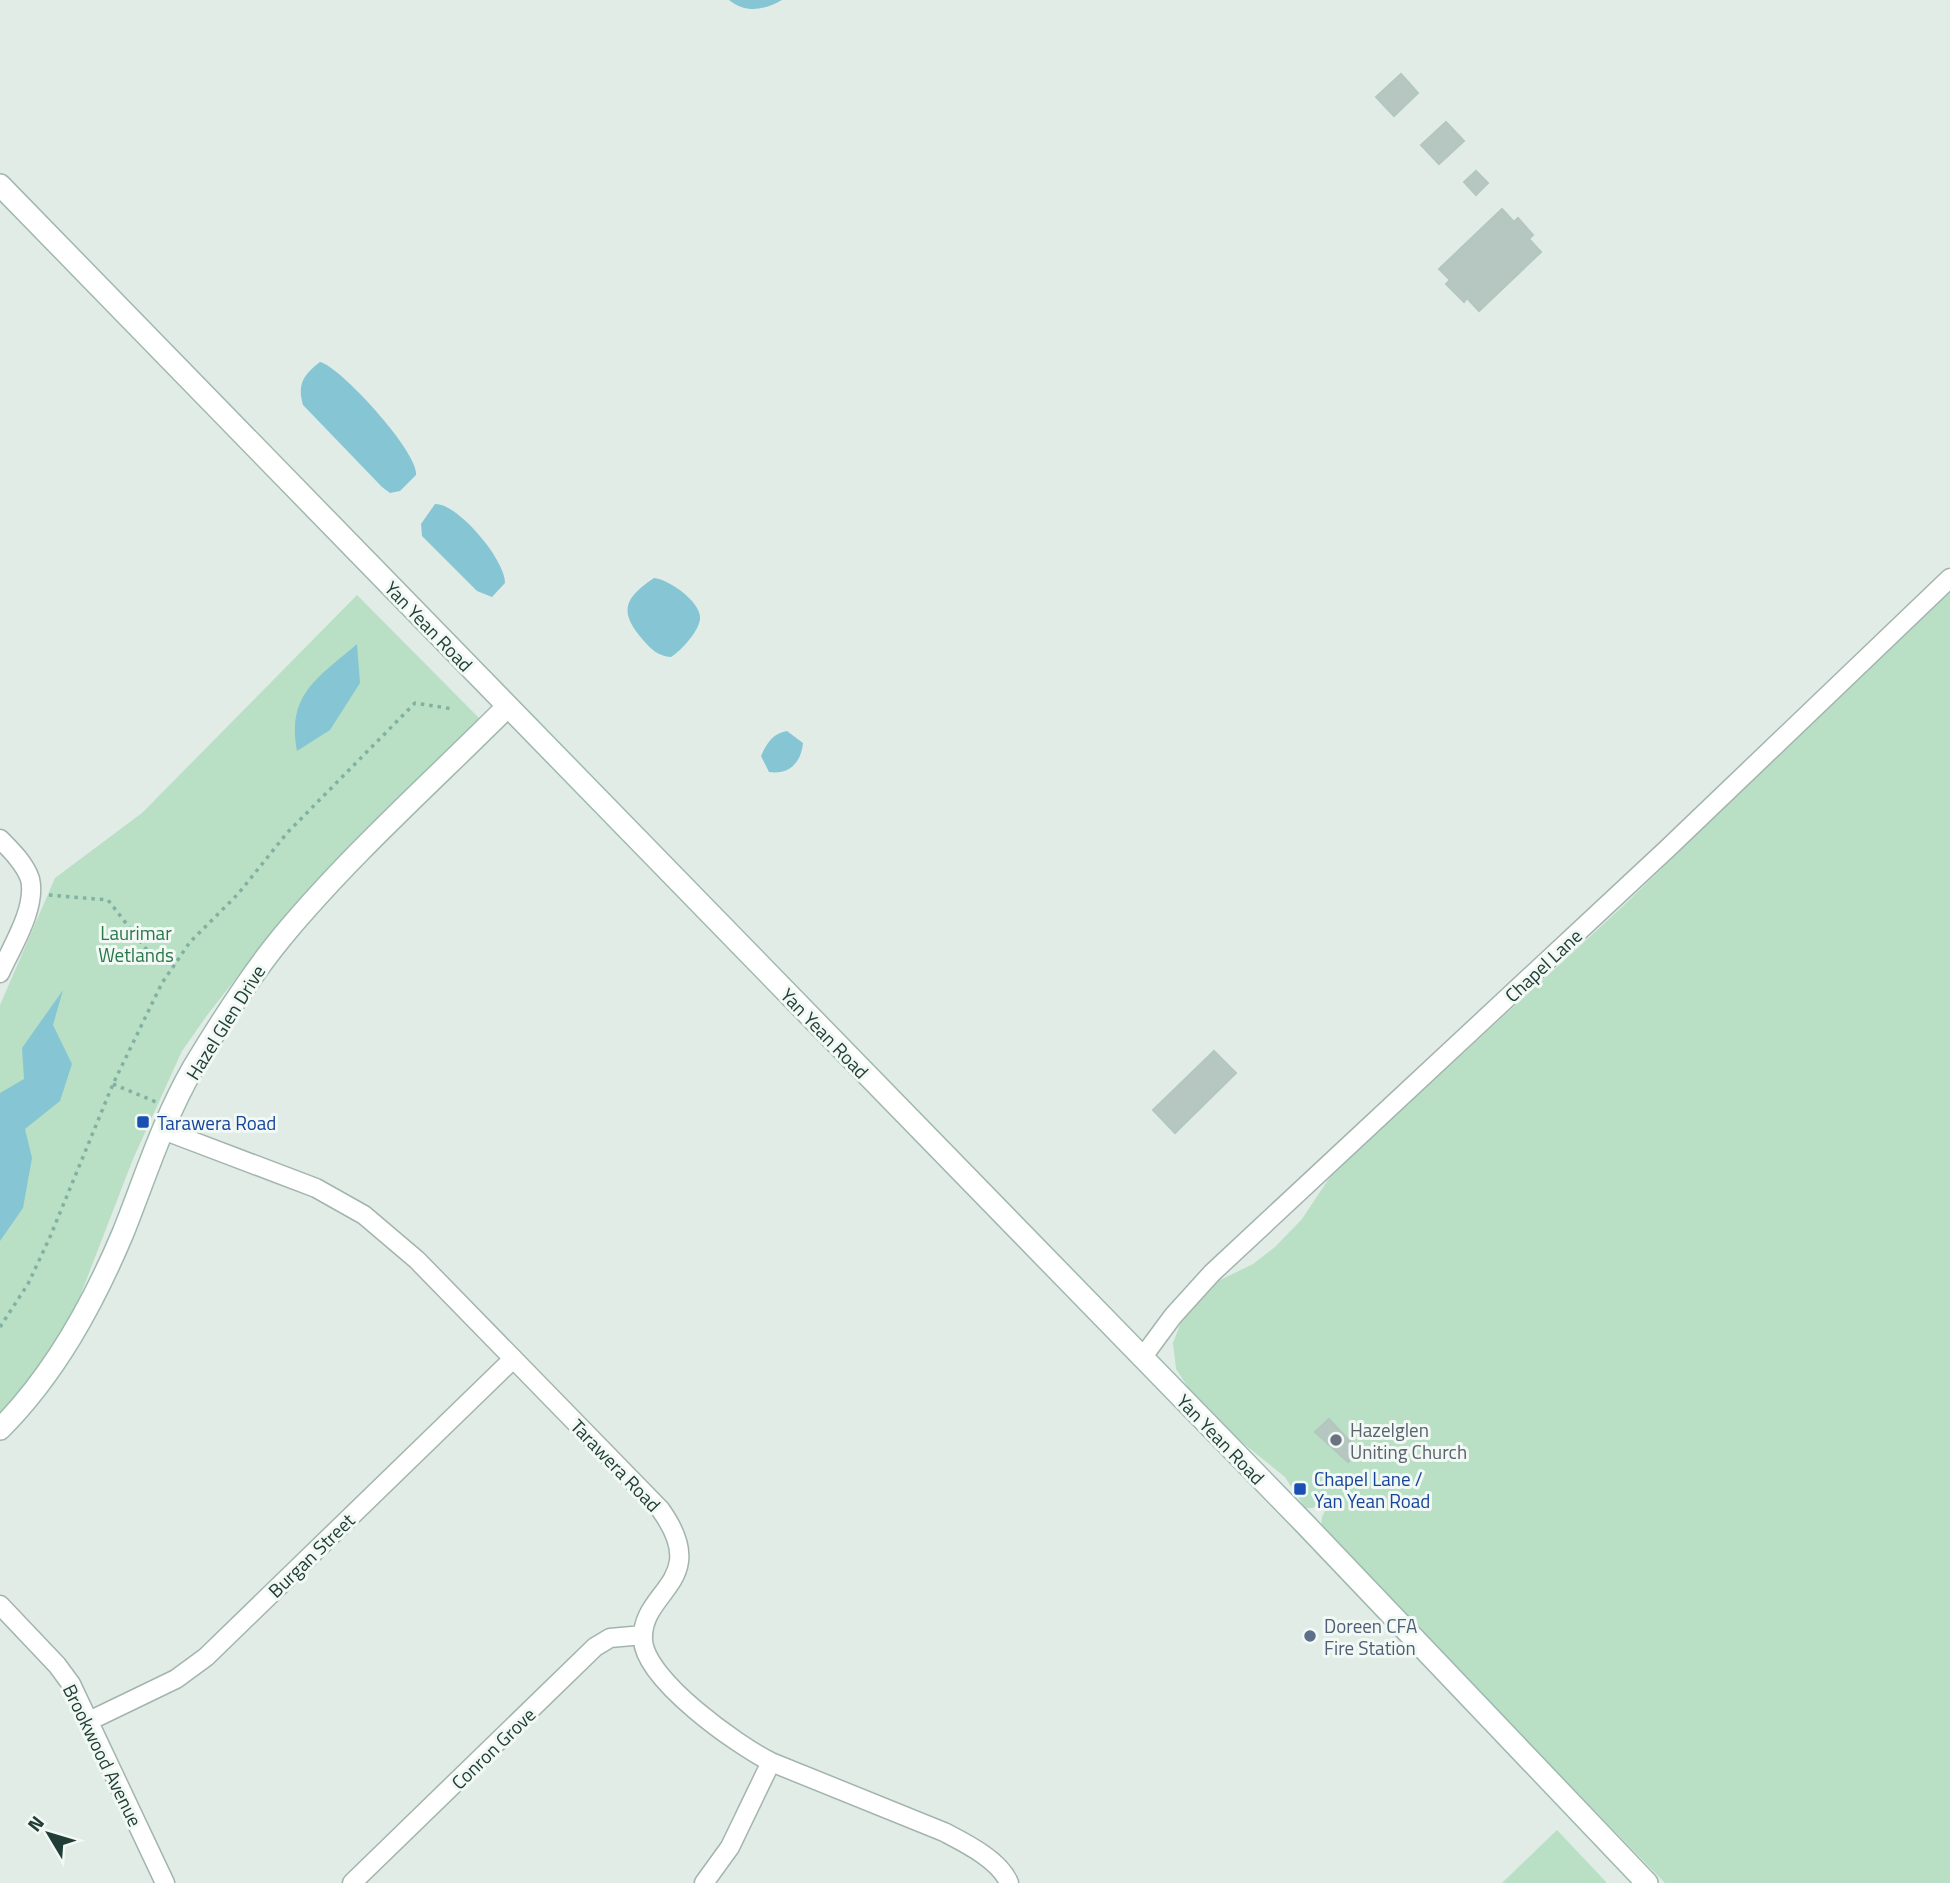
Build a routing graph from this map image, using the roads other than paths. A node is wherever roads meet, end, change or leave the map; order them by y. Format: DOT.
graph roads {
  1 [pos="0,185"];
  2 [pos="1950,578"];
  3 [pos="507,707"];
  4 [pos="0,839"];
  5 [pos="0,973"];
  6 [pos="163,1130"];
  7 [pos="1142,1358"];
  8 [pos="512,1360"];
  9 [pos="0,1429"];
  10 [pos="0,1605"];
  11 [pos="643,1635"];
  12 [pos="89,1721"];
  13 [pos="771,1762"];
  14 [pos="165,1883"];
  15 [pos="352,1883"];
  16 [pos="704,1883"];
  17 [pos="1009,1883"];
  18 [pos="1647,1883"];
  1 -- 3 [label="main road, Yan Yean Road"];
  2 -- 7 [label="street, Chapel Lane"];
  3 -- 6 [label="main road, Hazel Glen Drive"];
  3 -- 7 [label="main road, Yan Yean Road"];
  4 -- 5 [label="street"];
  6 -- 8 [label="street, Tarawera Road"];
  6 -- 9 [label="main road, Hazel Glen Drive"];
  7 -- 18 [label="main road, Yan Yean Road"];
  8 -- 11 [label="street, Tarawera Road"];
  8 -- 12 [label="street, Burgan Street"];
  10 -- 12 [label="street, Brookwood Avenue"];
  11 -- 13 [label="street"];
  11 -- 15 [label="street, Conron Grove"];
  12 -- 14 [label="street, Brookwood Avenue"];
  13 -- 16 [label="street"];
  13 -- 17 [label="street"];
}
